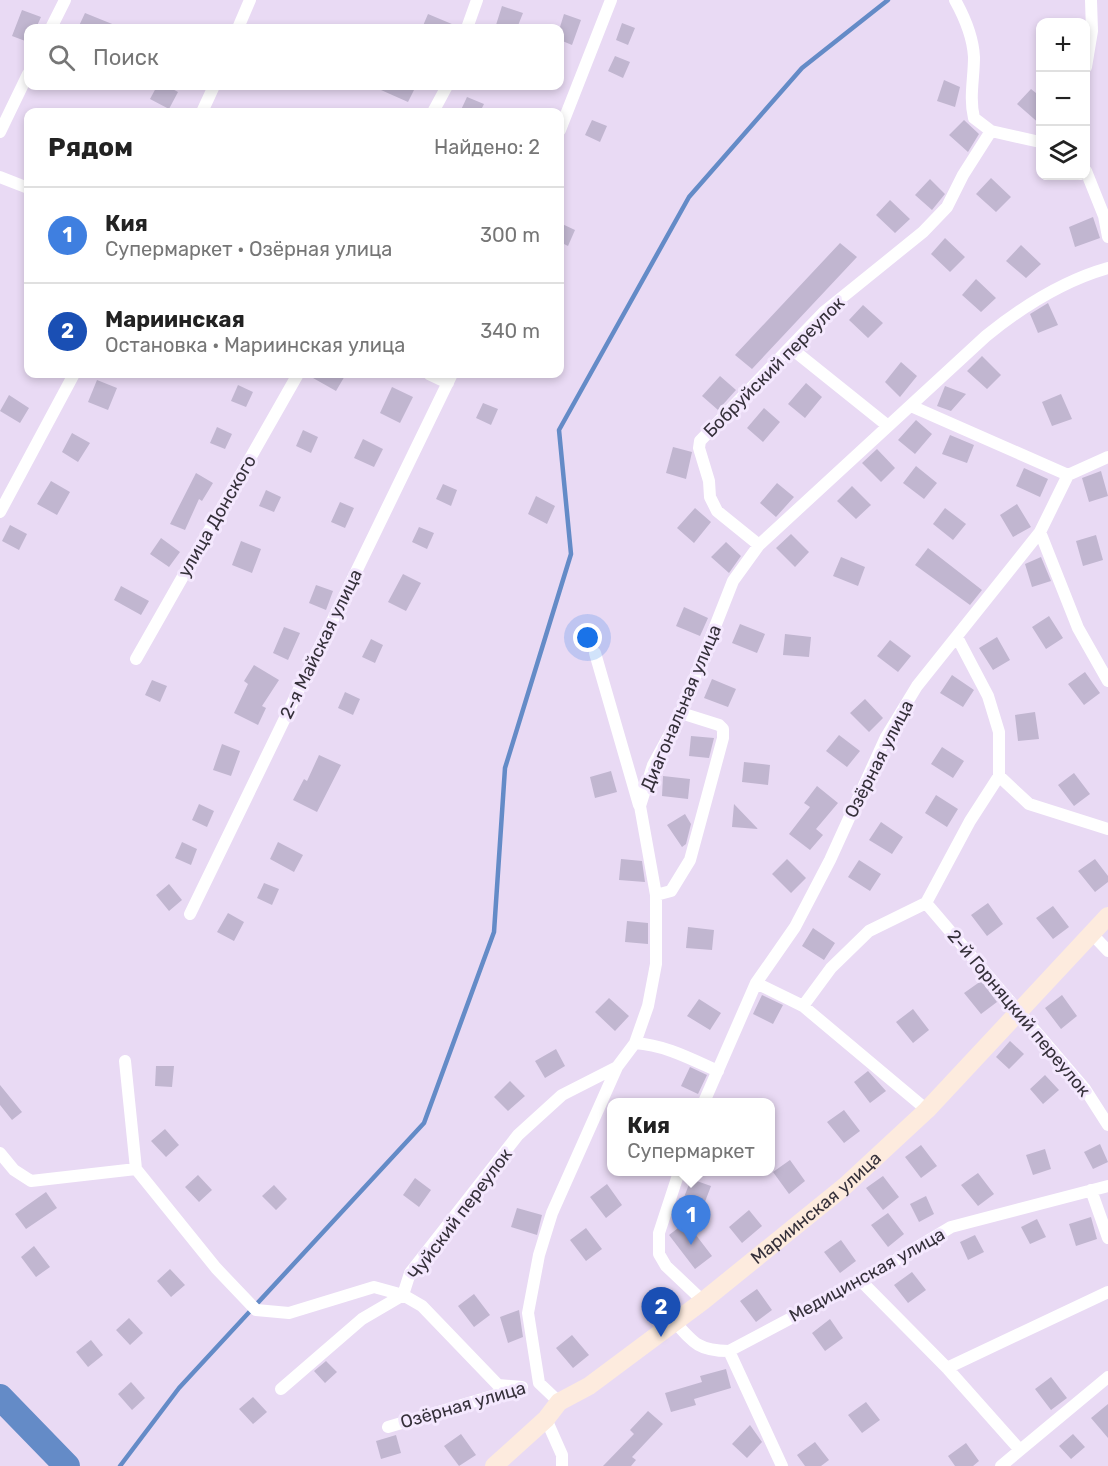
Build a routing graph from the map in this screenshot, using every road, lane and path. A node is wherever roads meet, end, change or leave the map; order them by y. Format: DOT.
graph roads {
  1 [pos="65,0"];
  2 [pos="250,0"];
  3 [pos="477,0"];
  4 [pos="611,0"];
  5 [pos="955,0"];
  6 [pos="1091,0"];
  7 [pos="53,24"];
  8 [pos="240,24"];
  9 [pos="468,24"];
  10 [pos="1090,43"];
  11 [pos="24,82"];
  12 [pos="212,90"];
  13 [pos="445,90"];
  14 [pos="204,108"];
  15 [pos="435,108"];
  16 [pos="564,120"];
  17 [pos="991,131"];
  18 [pos="0,132"];
  19 [pos="1036,141"];
  20 [pos="0,177"];
  21 [pos="1090,180"];
  22 [pos="24,186"];
  23 [pos="1106,215"];
  24 [pos="1108,237"];
  25 [pos="1108,268"];
  26 [pos="792,349"];
  27 [pos="72,378"];
  28 [pos="296,378"];
  29 [pos="450,378"];
  30 [pos="911,406"];
  31 [pos="888,426"];
  32 [pos="1108,457"];
  33 [pos="1068,475"];
  34 [pos="0,512"];
  35 [pos="1040,532"];
  36 [pos="759,545"];
  37 [pos="957,637"];
  38 [pos="595,653"];
  39 [pos="136,659"];
  40 [pos="1108,681"];
  41 [pos="681,713"];
  42 [pos="999,776"];
  43 [pos="640,806"];
  44 [pos="1108,829"];
  45 [pos="656,896"];
  46 [pos="926,903"];
  47 [pos="190,914"];
  48 [pos="1108,916"];
  49 [pos="1092,934"];
  50 [pos="1108,951"];
  51 [pos="756,983"];
  52 [pos="802,1006"];
  53 [pos="1018,1011"];
  54 [pos="635,1043"];
  55 [pos="125,1061"];
  56 [pos="617,1067"];
  57 [pos="718,1071"];
  58 [pos="706,1098"];
  59 [pos="927,1110"];
  60 [pos="1108,1125"];
  61 [pos="0,1153"];
  62 [pos="136,1169"];
  63 [pos="678,1176"];
  64 [pos="1108,1186"];
  65 [pos="1091,1190"];
  66 [pos="1108,1238"];
  67 [pos="861,1281"];
  68 [pos="1108,1293"];
  69 [pos="403,1295"];
  70 [pos="703,1301"];
  71 [pos="675,1322"];
  72 [pos="729,1351"];
  73 [pos="947,1368"];
  74 [pos="1108,1377"];
  75 [pos="539,1383"];
  76 [pos="522,1387"];
  77 [pos="281,1389"];
  78 [pos="559,1402"];
  79 [pos="546,1419"];
  80 [pos="387,1427"];
  81 [pos="1020,1450"];
  82 [pos="494,1466"];
  83 [pos="562,1466"];
  84 [pos="782,1466"];
  85 [pos="1001,1466"];
  1 -- 7 [label="street"];
  2 -- 8 [label="street"];
  3 -- 9 [label="street"];
  4 -- 16 [label="street"];
  5 -- 17 [label="street"];
  6 -- 10 [label="street"];
  11 -- 18 [label="street"];
  12 -- 14 [label="street"];
  13 -- 15 [label="street"];
  17 -- 19 [label="street"];
  17 -- 26 [label="street, Бобруйский переулок"];
  20 -- 22 [label="street"];
  21 -- 23 [label="street"];
  23 -- 24 [label="street"];
  25 -- 30 [label="street, Диагональная улица"];
  26 -- 31 [label="street"];
  26 -- 36 [label="street, Бобруйский переулок"];
  27 -- 34 [label="street"];
  28 -- 39 [label="street, улица Донского"];
  29 -- 47 [label="street, 2-я Майская улица"];
  30 -- 31 [label="street, Диагональная улица"];
  30 -- 33 [label="street"];
  31 -- 36 [label="street, Диагональная улица"];
  32 -- 33 [label="street"];
  33 -- 35 [label="street, Озёрная улица"];
  35 -- 37 [label="street, Озёрная улица"];
  35 -- 40 [label="street"];
  36 -- 41 [label="street, Диагональная улица"];
  37 -- 42 [label="street"];
  37 -- 51 [label="street, Озёрная улица"];
  38 -- 43 [label="street"];
  41 -- 43 [label="street, Диагональная улица"];
  41 -- 45 [label="street"];
  42 -- 44 [label="street"];
  42 -- 46 [label="street"];
  43 -- 45 [label="street, Диагональная улица"];
  45 -- 54 [label="street, Диагональная улица"];
  46 -- 52 [label="street"];
  46 -- 53 [label="street, 2-й Горняцкий переулок"];
  48 -- 49 [label="main road, Мариинская улица"];
  49 -- 50 [label="street"];
  49 -- 53 [label="main road, Мариинская улица"];
  51 -- 52 [label="street"];
  51 -- 57 [label="street, Озёрная улица"];
  52 -- 59 [label="street"];
  53 -- 59 [label="main road, Мариинская улица"];
  53 -- 60 [label="street, 2-й Горняцкий переулок"];
  54 -- 56 [label="street, Диагональная улица"];
  54 -- 57 [label="street"];
  55 -- 62 [label="street"];
  56 -- 69 [label="street, Чуйский переулок"];
  56 -- 75 [label="street, Диагональная улица"];
  57 -- 58 [label="street, Озёрная улица"];
  59 -- 70 [label="main road, Мариинская улица"];
  61 -- 62 [label="street"];
  62 -- 69 [label="street"];
  63 -- 70 [label="street"];
  64 -- 65 [label="street, Медицинская улица"];
  65 -- 66 [label="street"];
  65 -- 67 [label="street, Медицинская улица"];
  67 -- 72 [label="street, Медицинская улица"];
  67 -- 73 [label="street"];
  68 -- 73 [label="street"];
  69 -- 76 [label="street"];
  69 -- 77 [label="street, Чуйский переулок"];
  70 -- 71 [label="main road, Мариинская улица"];
  71 -- 72 [label="street"];
  71 -- 78 [label="main road, Мариинская улица"];
  72 -- 84 [label="street"];
  73 -- 81 [label="street"];
  74 -- 81 [label="street"];
  75 -- 76 [label="street, Озёрная улица"];
  75 -- 78 [label="street"];
  76 -- 80 [label="street, Озёрная улица"];
  78 -- 79 [label="main road, Мариинская улица"];
  79 -- 82 [label="main road, Мариинская улица"];
  79 -- 83 [label="street"];
  81 -- 85 [label="street"];
}
